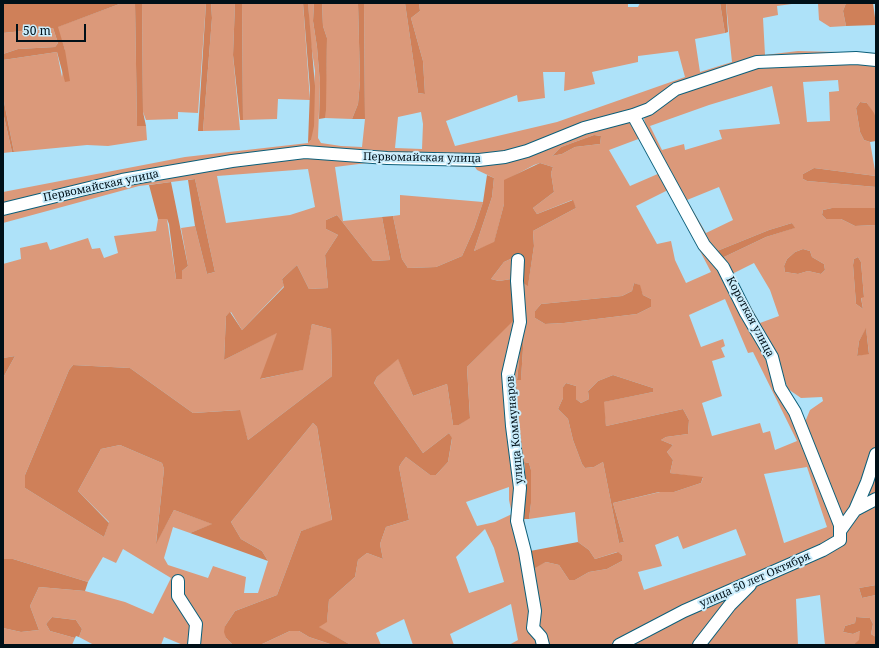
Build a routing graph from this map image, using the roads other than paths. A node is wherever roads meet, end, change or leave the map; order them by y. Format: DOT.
graph roads {
  1 [pos="876,60"];
  2 [pos="633,115"];
  3 [pos="3,209"];
  4 [pos="518,260"];
  5 [pos="876,454"];
  6 [pos="876,499"];
  7 [pos="855,510"];
  8 [pos="840,531"];
  9 [pos="178,581"];
  10 [pos="753,581"];
  11 [pos="194,645"];
  12 [pos="544,645"];
  13 [pos="619,645"];
  14 [pos="699,645"];
  1 -- 2 [label="street, Первомайская улица"];
  2 -- 3 [label="street, Первомайская улица"];
  2 -- 8 [label="street, Короткая улица"];
  4 -- 12 [label="street, улица Коммунаров"];
  5 -- 7 [label="street"];
  6 -- 7 [label="street, улица 50 лет Октября"];
  7 -- 8 [label="street, улица 50 лет Октября"];
  8 -- 10 [label="street, улица 50 лет Октября"];
  9 -- 11 [label="street"];
  10 -- 13 [label="street, улица 50 лет Октября"];
  10 -- 14 [label="street"];
}
